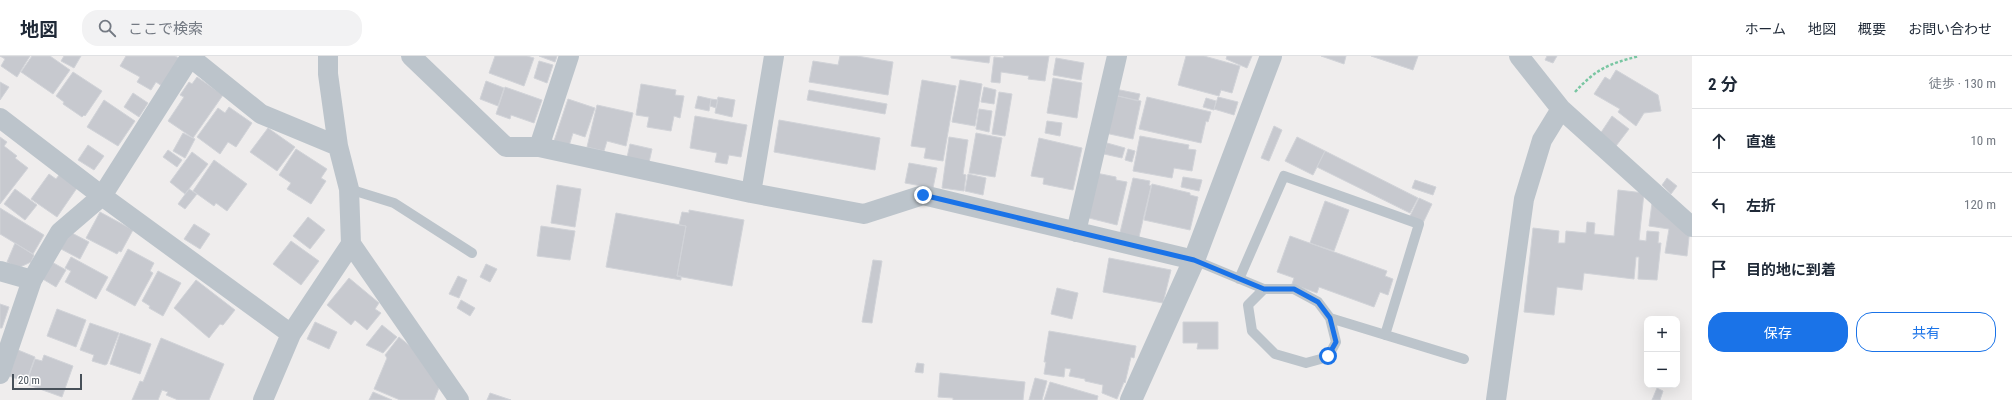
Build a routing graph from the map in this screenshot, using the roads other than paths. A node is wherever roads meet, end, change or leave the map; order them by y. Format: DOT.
graph roads {
  1 [pos="328,56"];
  2 [pos="411,56"];
  3 [pos="569,56"];
  4 [pos="774,56"];
  5 [pos="1117,56"];
  6 [pos="1271,56"];
  7 [pos="1519,56"];
  8 [pos="191,57"];
  9 [pos="1561,109"];
  10 [pos="0,118"];
  11 [pos="338,146"];
  12 [pos="539,147"];
  13 [pos="349,189"];
  14 [pos="751,193"];
  15 [pos="102,196"];
  16 [pos="1692,227"];
  17 [pos="1076,232"];
  18 [pos="351,244"];
  19 [pos="472,253"];
  20 [pos="1194,260"];
  21 [pos="0,271"];
  22 [pos="1239,279"];
  23 [pos="32,280"];
  24 [pos="1264,289"];
  25 [pos="1330,318"];
  26 [pos="291,334"];
  27 [pos="1385,335"];
  28 [pos="1464,359"];
  29 [pos="0,374"];
  30 [pos="263,400"];
  31 [pos="459,400"];
  32 [pos="1131,400"];
  33 [pos="1496,400"];
  1 -- 11 [label="street"];
  2 -- 12 [label="street"];
  3 -- 12 [label="street"];
  4 -- 14 [label="street"];
  5 -- 17 [label="street"];
  6 -- 20 [label="street"];
  7 -- 9 [label="street"];
  8 -- 11 [label="street"];
  8 -- 15 [label="street"];
  9 -- 16 [label="street"];
  9 -- 33 [label="street"];
  10 -- 15 [label="street"];
  11 -- 13 [label="street"];
  12 -- 14 [label="street"];
  13 -- 18 [label="street"];
  13 -- 19 [label="lane"];
  14 -- 17 [label="street"];
  15 -- 23 [label="street"];
  15 -- 26 [label="street"];
  17 -- 20 [label="street"];
  18 -- 26 [label="street"];
  18 -- 31 [label="street"];
  20 -- 22 [label="lane"];
  20 -- 32 [label="street"];
  21 -- 23 [label="street"];
  22 -- 24 [label="lane"];
  22 -- 27 [label="lane"];
  23 -- 29 [label="street"];
  24 -- 25 [label="lane"];
  24 -- 25 [label="lane"];
  25 -- 27 [label="lane"];
  26 -- 30 [label="street"];
  27 -- 28 [label="lane"];
}
